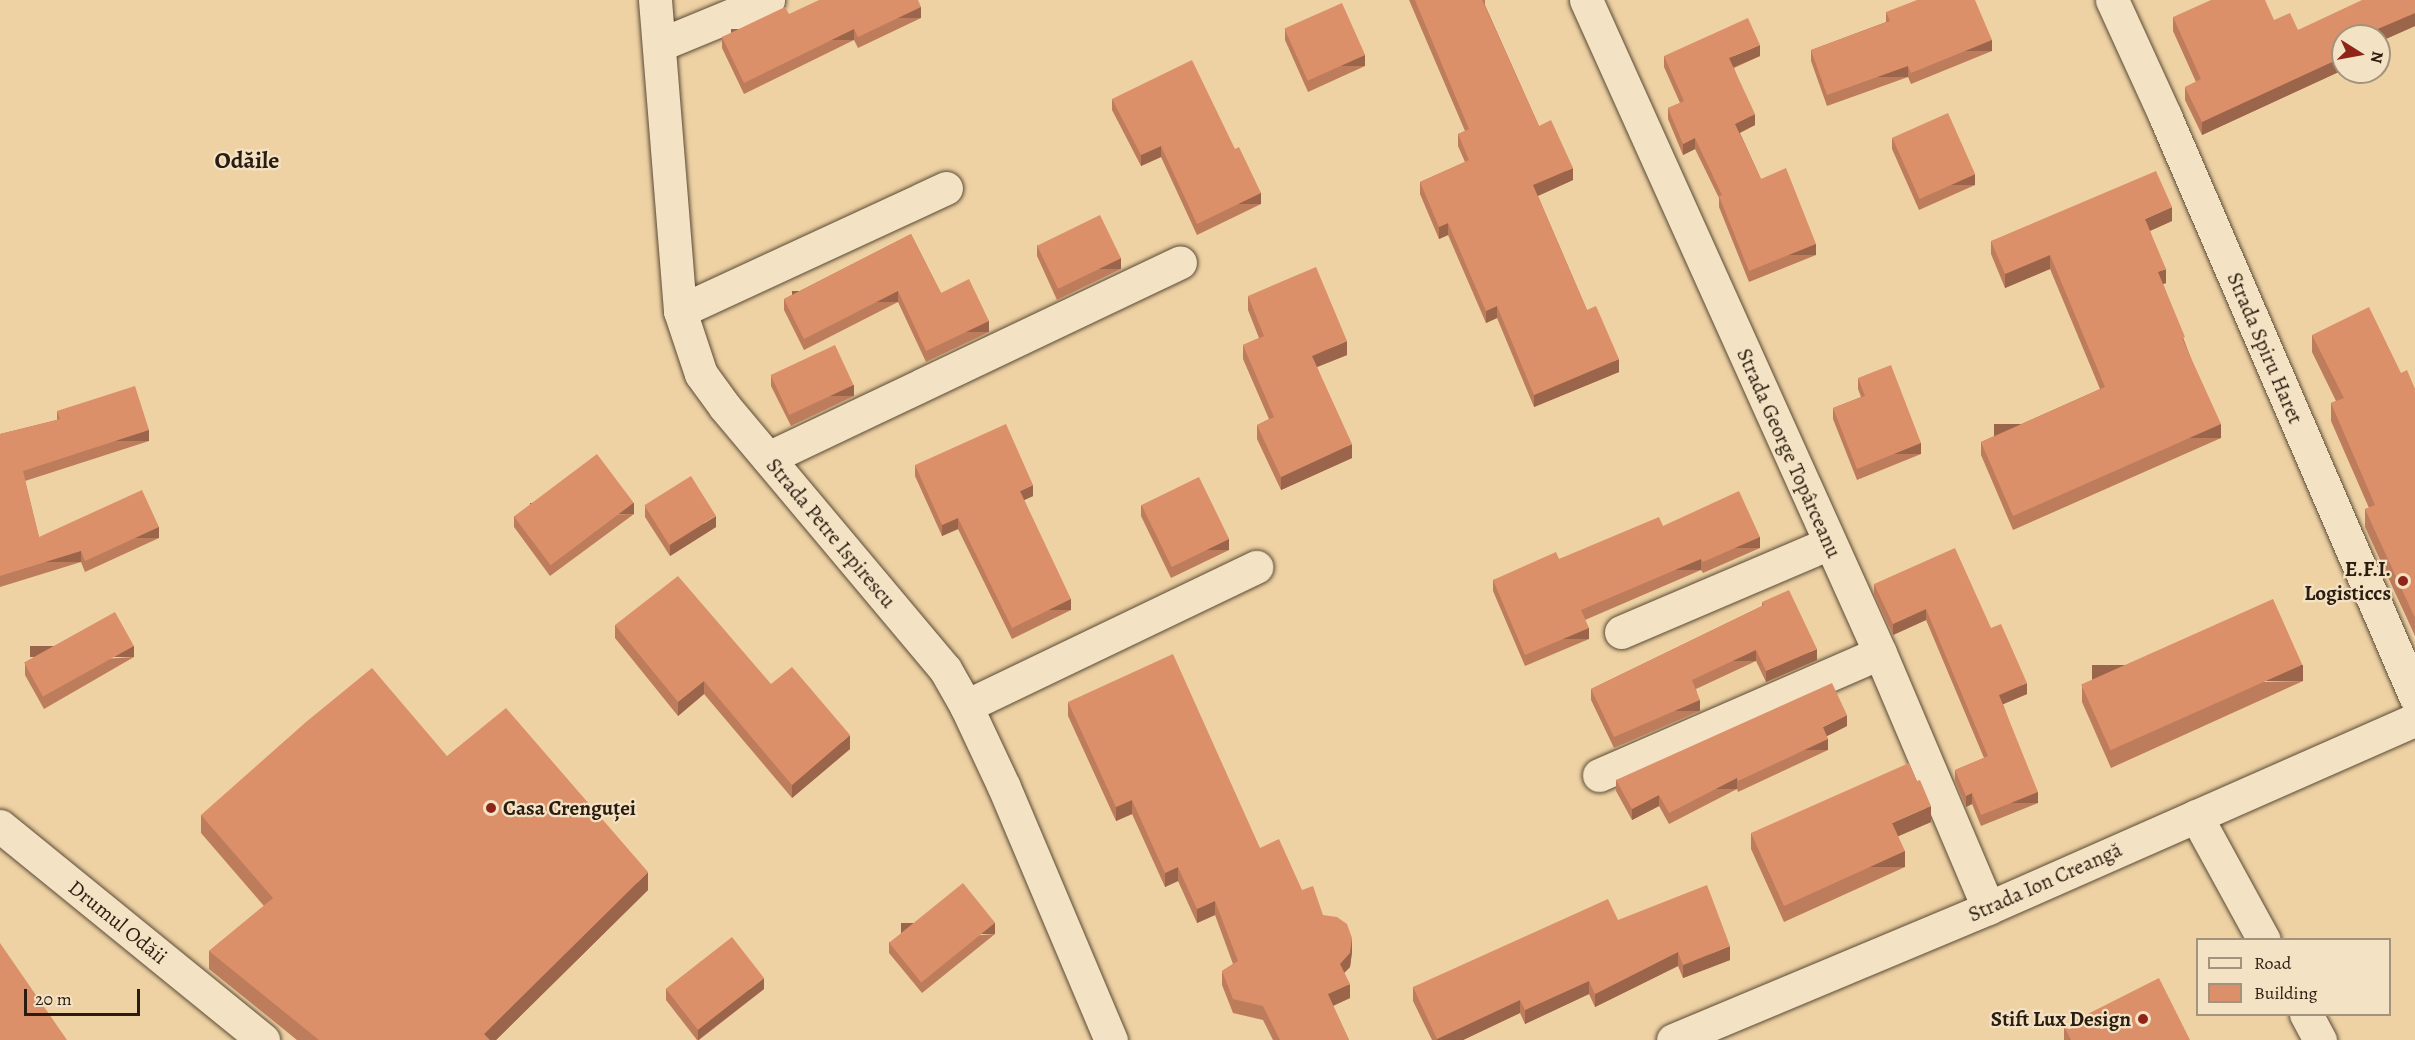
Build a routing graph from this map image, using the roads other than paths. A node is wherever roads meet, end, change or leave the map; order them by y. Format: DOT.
graph roads {
  1 [pos="655,0"];
  2 [pos="768,0"];
  3 [pos="1586,0"];
  4 [pos="2112,0"];
  5 [pos="659,45"];
  6 [pos="946,188"];
  7 [pos="1180,262"];
  8 [pos="680,311"];
  9 [pos="768,458"];
  10 [pos="1830,543"];
  11 [pos="1256,567"];
  12 [pos="1621,632"];
  13 [pos="1880,653"];
  14 [pos="2415,696"];
  15 [pos="966,706"];
  16 [pos="2415,720"];
  17 [pos="1599,775"];
  18 [pos="2196,816"];
  19 [pos="0,826"];
  20 [pos="1988,908"];
  21 [pos="2263,938"];
  22 [pos="2307,1016"];
  23 [pos="263,1040"];
  24 [pos="1110,1040"];
  25 [pos="1673,1040"];
  26 [pos="2320,1040"];
  1 -- 5 [label="street, Strada Petre Ispirescu"];
  2 -- 5 [label="street"];
  3 -- 10 [label="street, Strada George Topârceanu"];
  4 -- 14 [label="street, Strada Spiru Haret"];
  5 -- 8 [label="street, Strada Petre Ispirescu"];
  6 -- 8 [label="street"];
  7 -- 9 [label="street"];
  8 -- 9 [label="street, Strada Petre Ispirescu"];
  9 -- 15 [label="street, Strada Petre Ispirescu"];
  10 -- 12 [label="street"];
  10 -- 13 [label="street, Strada George Topârceanu"];
  11 -- 15 [label="street"];
  13 -- 17 [label="street"];
  13 -- 20 [label="street, Strada George Topârceanu"];
  15 -- 24 [label="street, Strada Petre Ispirescu"];
  16 -- 18 [label="street, Strada Ion Creangă"];
  18 -- 20 [label="street, Strada Ion Creangă"];
  18 -- 21 [label="street"];
  19 -- 23 [label="street, Drumul Odăii"];
  20 -- 25 [label="street, Strada Ion Creangă"];
  22 -- 26 [label="street"];
}
